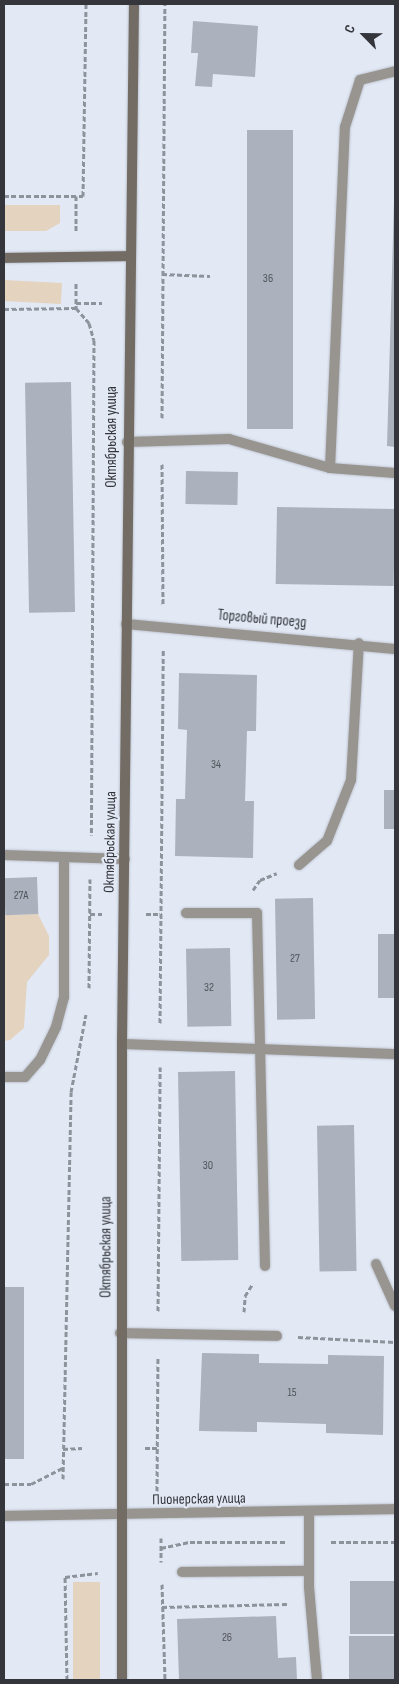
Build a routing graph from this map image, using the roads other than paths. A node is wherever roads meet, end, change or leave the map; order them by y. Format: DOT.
graph roads {
  1 [pos="134,4"];
  2 [pos="395,71"];
  3 [pos="129,256"];
  4 [pos="4,258"];
  5 [pos="127,442"];
  6 [pos="330,468"];
  7 [pos="395,473"];
  8 [pos="126,624"];
  9 [pos="359,643"];
  10 [pos="395,649"];
  11 [pos="4,855"];
  12 [pos="64,858"];
  13 [pos="125,858"];
  14 [pos="299,865"];
  15 [pos="186,913"];
  16 [pos="122,1044"];
  17 [pos="261,1050"];
  18 [pos="395,1054"];
  19 [pos="4,1077"];
  20 [pos="376,1264"];
  21 [pos="265,1266"];
  22 [pos="395,1306"];
  23 [pos="120,1333"];
  24 [pos="277,1336"];
  25 [pos="395,1509"];
  26 [pos="309,1511"];
  27 [pos="4,1516"];
  28 [pos="120,1516"];
  29 [pos="309,1571"];
  30 [pos="182,1572"];
  31 [pos="122,1680"];
  32 [pos="317,1680"];
  1 -- 3 [label="main road, Октябрьская улица"];
  2 -- 6 [label="street"];
  3 -- 4 [label="main road"];
  3 -- 5 [label="main road, Октябрьская улица"];
  5 -- 6 [label="street"];
  5 -- 8 [label="main road, Октябрьская улица"];
  6 -- 7 [label="street"];
  8 -- 9 [label="street, Торговый проезд"];
  8 -- 13 [label="main road, Октябрьская улица"];
  9 -- 10 [label="street, Торговый проезд"];
  9 -- 14 [label="street"];
  11 -- 12 [label="street"];
  12 -- 13 [label="street"];
  12 -- 19 [label="street"];
  13 -- 16 [label="main road, Октябрьская улица"];
  15 -- 17 [label="street"];
  16 -- 17 [label="street"];
  16 -- 23 [label="main road, Октябрьская улица"];
  17 -- 18 [label="street"];
  17 -- 21 [label="street"];
  20 -- 22 [label="street"];
  23 -- 24 [label="street"];
  23 -- 28 [label="main road, Октябрьская улица"];
  25 -- 26 [label="street, Пионерская улица"];
  26 -- 28 [label="street, Пионерская улица"];
  26 -- 29 [label="street"];
  27 -- 28 [label="street, Пионерская улица"];
  28 -- 31 [label="main road, Октябрьская улица"];
  29 -- 30 [label="street"];
  29 -- 32 [label="street"];
}
